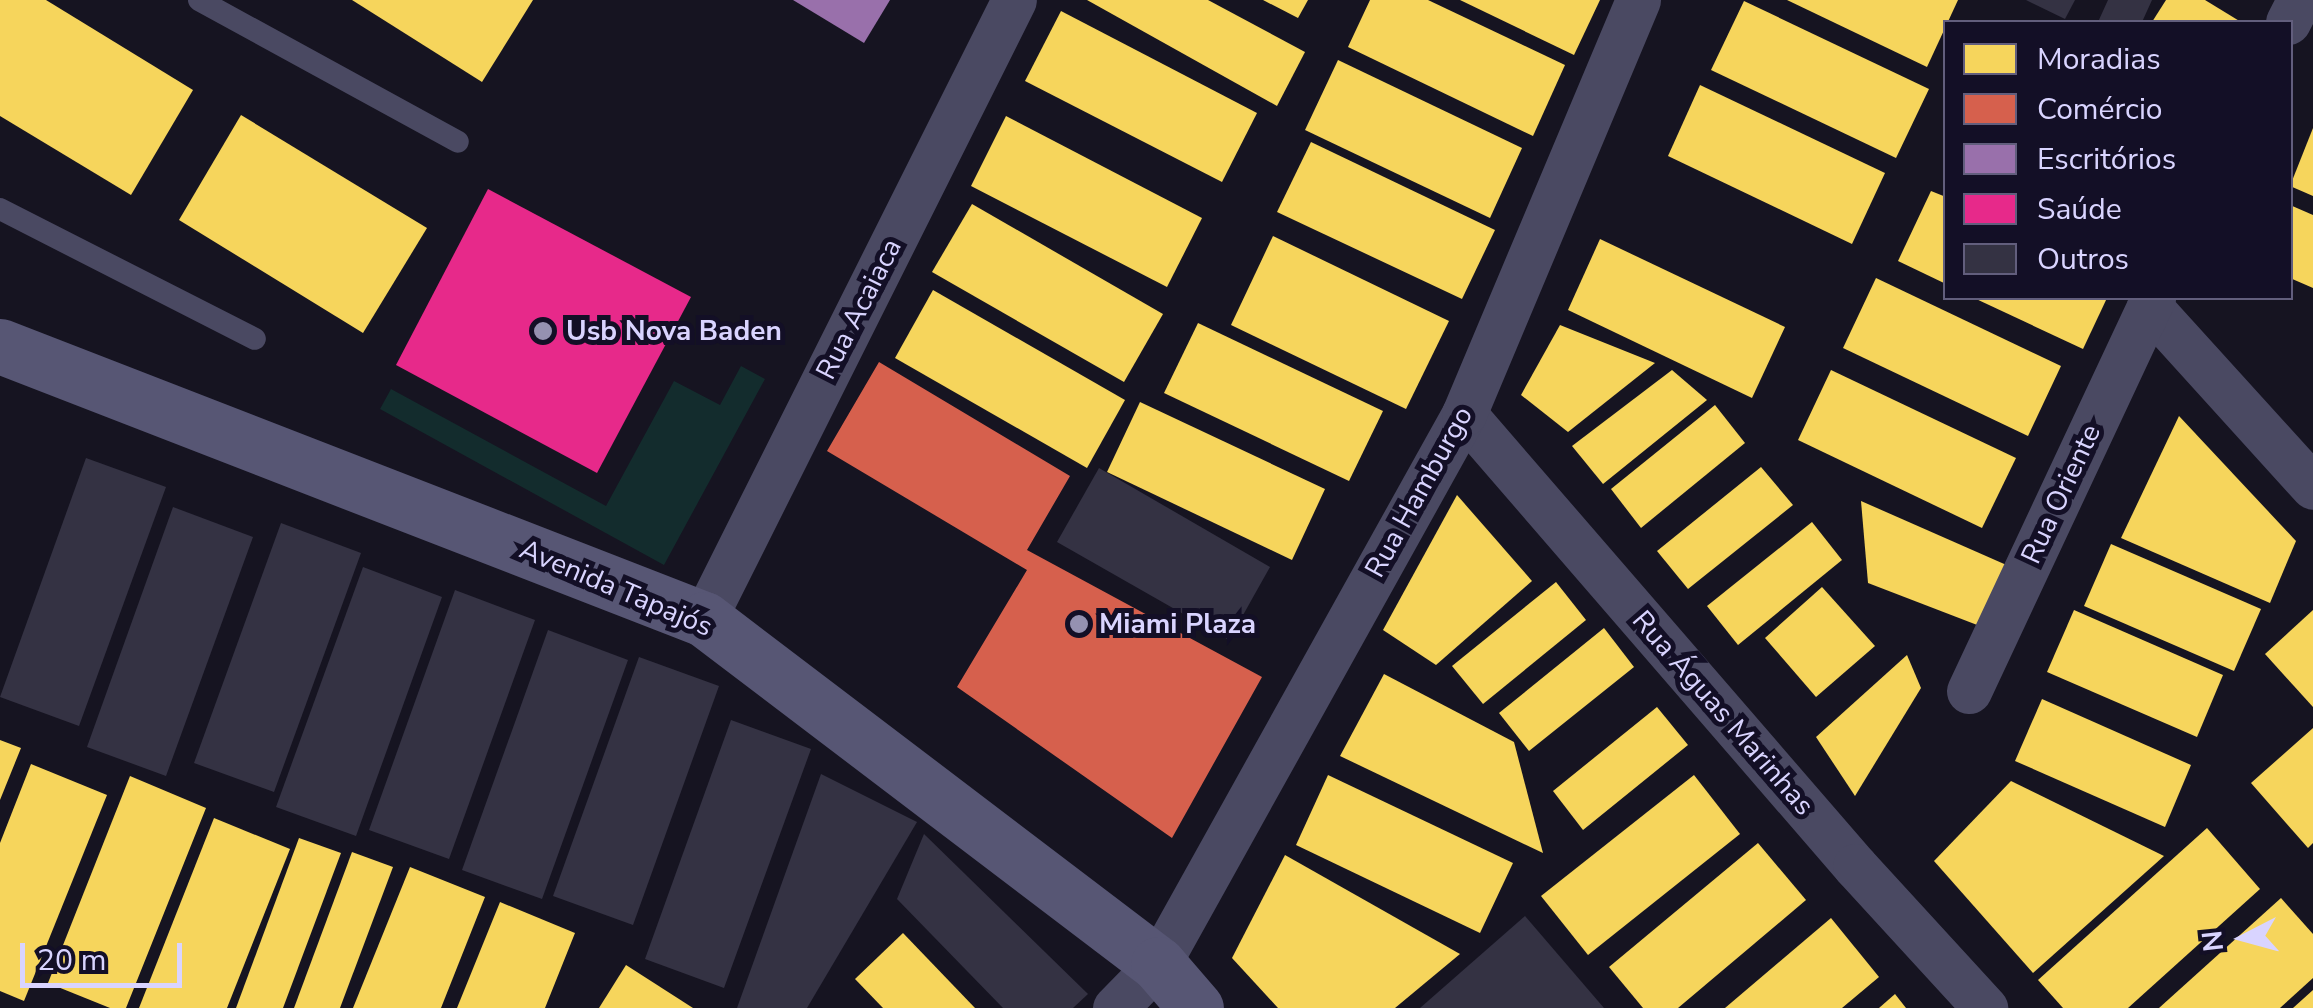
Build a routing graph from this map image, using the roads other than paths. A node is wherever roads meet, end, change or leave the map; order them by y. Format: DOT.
graph roads {
  1 [pos="198,0"];
  2 [pos="1014,0"];
  3 [pos="1638,0"];
  4 [pos="458,142"];
  5 [pos="0,209"];
  6 [pos="2151,302"];
  7 [pos="255,338"];
  8 [pos="0,346"];
  9 [pos="1464,414"];
  10 [pos="2313,487"];
  11 [pos="704,619"];
  12 [pos="1968,691"];
  13 [pos="1158,964"];
  14 [pos="1114,1008"];
  15 [pos="1196,1008"];
  16 [pos="1985,1008"];
  1 -- 4 [label="lane"];
  2 -- 11 [label="street, Rua Acaiaca"];
  3 -- 9 [label="street, Rua Hamburgo"];
  5 -- 7 [label="lane"];
  6 -- 10 [label="street"];
  6 -- 12 [label="street, Rua Oriente"];
  8 -- 11 [label="main road, Avenida Tapajós"];
  9 -- 13 [label="street, Rua Hamburgo"];
  9 -- 16 [label="street, Rua Águas Marinhas"];
  11 -- 13 [label="main road, Avenida Tapajós"];
  13 -- 14 [label="street, Rua Hamburgo"];
  13 -- 15 [label="main road, Avenida Tapajós"];
}
